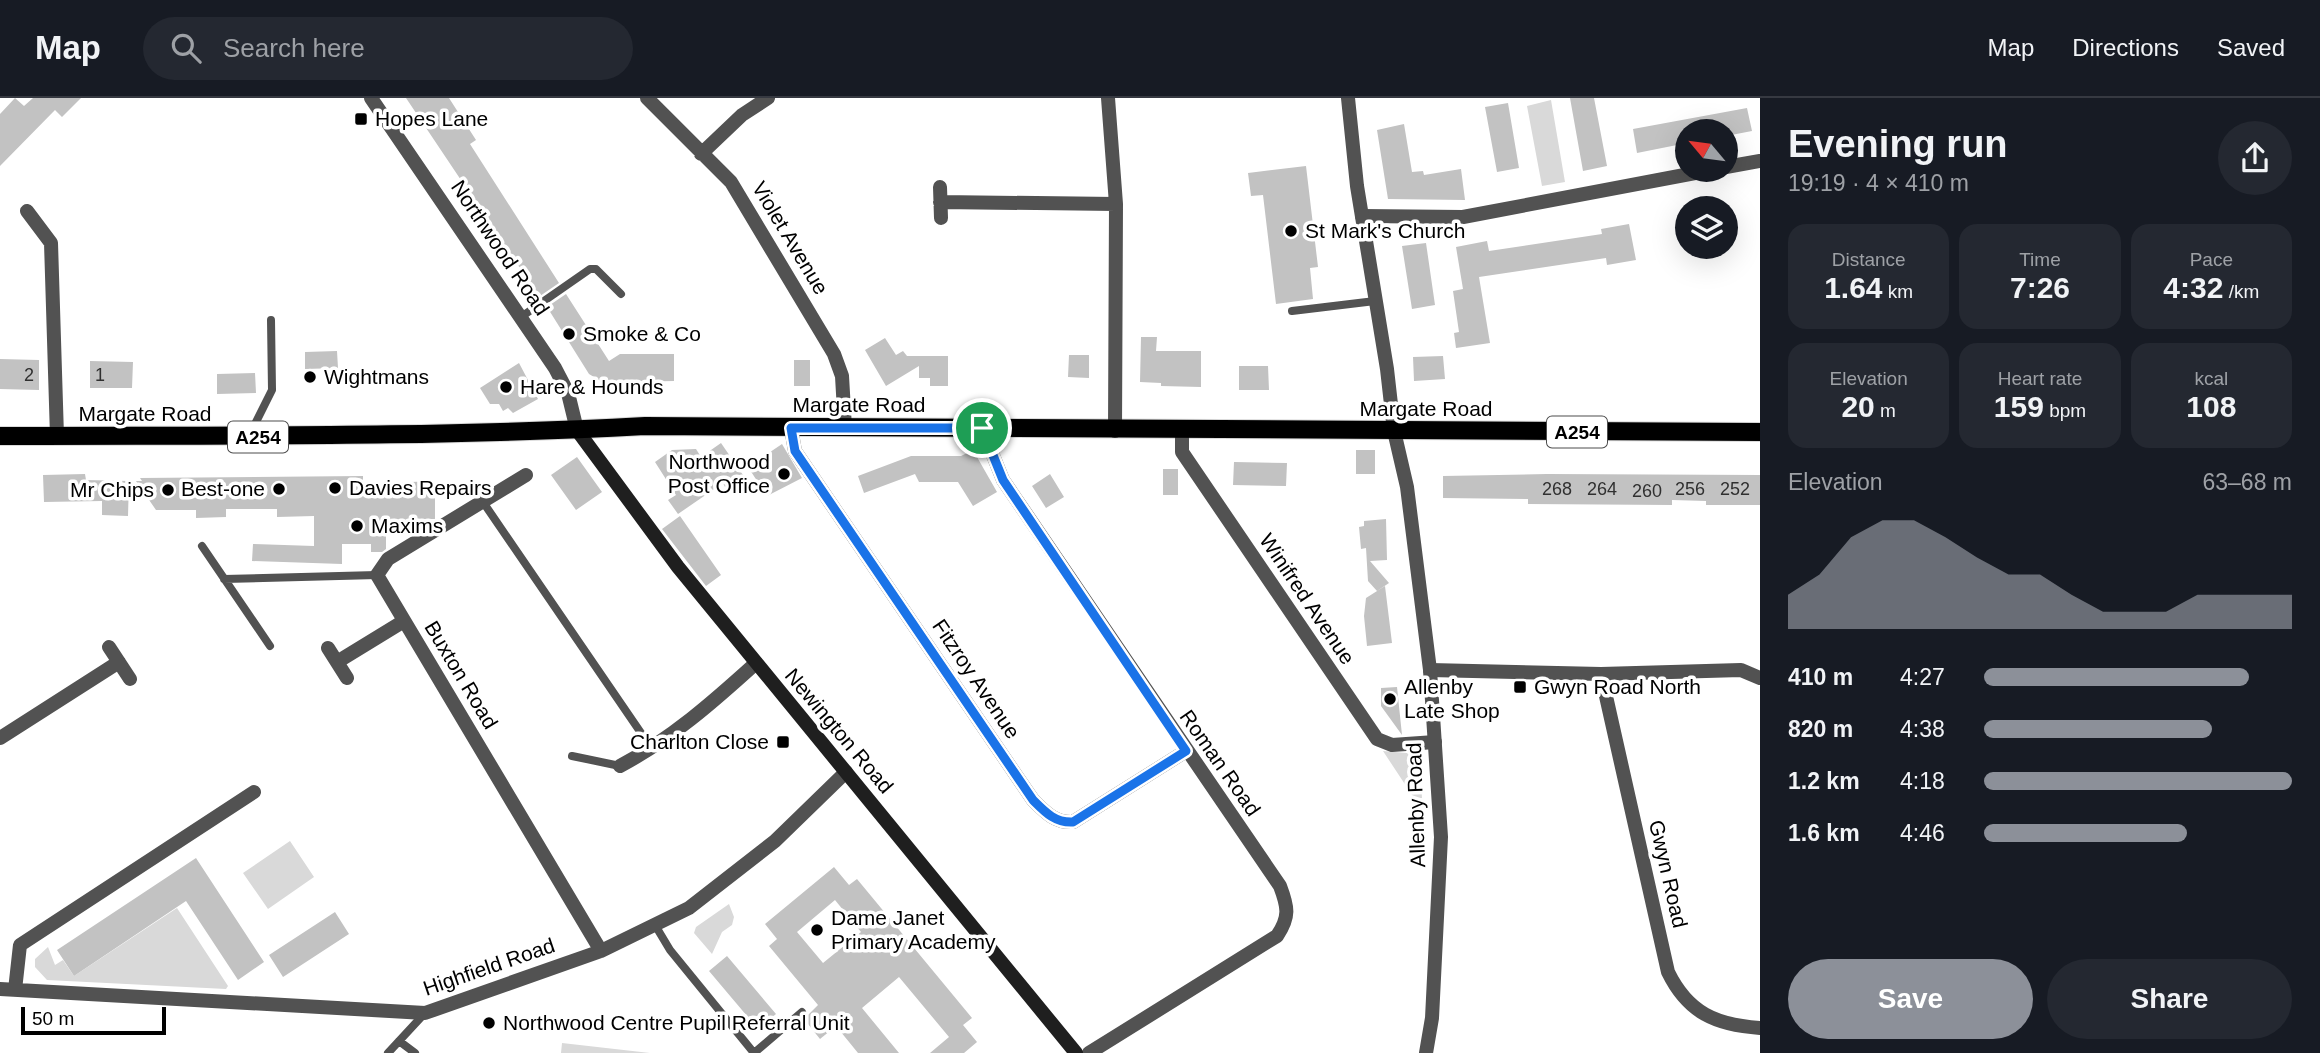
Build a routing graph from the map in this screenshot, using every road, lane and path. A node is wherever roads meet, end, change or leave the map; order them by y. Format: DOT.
graph roads {
  1 [pos="371,98"];
  2 [pos="647,98"];
  3 [pos="768,98"];
  4 [pos="1108,98"];
  5 [pos="1348,98"];
  6 [pos="701,154"];
  7 [pos="1760,161"];
  8 [pos="1738,165"];
  9 [pos="1675,177"];
  10 [pos="940,187"];
  11 [pos="940,202"];
  12 [pos="1116,204"];
  13 [pos="27,211"];
  14 [pos="1363,216"];
  15 [pos="941,218"];
  16 [pos="621,294"];
  17 [pos="1375,301"];
  18 [pos="1292,311"];
  19 [pos="521,317"];
  20 [pos="271,320"];
  21 [pos="791,428"];
  22 [pos="845,428"];
  23 [pos="982,428"];
  24 [pos="577,430"];
  25 [pos="1115,430"];
  26 [pos="1182,430"];
  27 [pos="1394,431"];
  28 [pos="1760,432"];
  29 [pos="0,436"];
  30 [pos="57,436"];
  31 [pos="249,437"];
  32 [pos="526,475"];
  33 [pos="483,502"];
  34 [pos="202,546"];
  35 [pos="377,575"];
  36 [pos="224,579"];
  37 [pos="404,621"];
  38 [pos="270,646"];
  39 [pos="108,647"];
  40 [pos="328,648"];
  41 [pos="119,662"];
  42 [pos="337,662"];
  43 [pos="756,663"];
  44 [pos="1430,670"];
  45 [pos="1601,674"];
  46 [pos="348,678"];
  47 [pos="1760,678"];
  48 [pos="130,679"];
  49 [pos="0,738"];
  50 [pos="1435,742"];
  51 [pos="652,749"];
  52 [pos="1186,751"];
  53 [pos="572,756"];
  54 [pos="620,766"];
  55 [pos="846,772"];
  56 [pos="254,792"];
  57 [pos="655,925"];
  58 [pos="601,951"];
  59 [pos="7,990"];
  60 [pos="802,1012"];
  61 [pos="425,1013"];
  62 [pos="1760,1028"];
  63 [pos="399,1041"];
  64 [pos="388,1053"];
  65 [pos="415,1053"];
  66 [pos="754,1053"];
  67 [pos="1076,1053"];
  68 [pos="1089,1053"];
  69 [pos="1426,1053"];
  1 -- 19 [label="street, Northwood Road"];
  2 -- 6 [label="street, Violet Avenue"];
  3 -- 6 [label="street"];
  4 -- 12 [label="street"];
  5 -- 14 [label="street, Allenby Road"];
  6 -- 22 [label="street, Violet Avenue"];
  7 -- 8 [label="street"];
  9 -- 14 [label="street"];
  10 -- 11 [label="street"];
  11 -- 12 [label="street"];
  11 -- 15 [label="street"];
  12 -- 25 [label="street"];
  13 -- 30 [label="street"];
  14 -- 17 [label="street, Allenby Road"];
  16 -- 19 [label="lane"];
  17 -- 18 [label="lane"];
  17 -- 27 [label="street, Allenby Road"];
  19 -- 24 [label="street, Northwood Road"];
  20 -- 31 [label="lane"];
  21 -- 22 [label="main road, Margate Road / A254"];
  21 -- 24 [label="main road, Margate Road / A254"];
  21 -- 52 [label="street, Fitzroy Avenue"];
  22 -- 23 [label="main road, Margate Road / A254"];
  23 -- 25 [label="main road, Margate Road / A254"];
  23 -- 52 [label="street, Roman Road"];
  24 -- 31 [label="main road, Margate Road / A254"];
  24 -- 43 [label="main road, Newington Road"];
  25 -- 26 [label="main road, Margate Road / A254"];
  26 -- 27 [label="main road, Margate Road / A254"];
  26 -- 50 [label="street, Winifred Avenue"];
  27 -- 28 [label="main road, Margate Road / A254"];
  27 -- 44 [label="street, Allenby Road"];
  29 -- 30 [label="main road, Margate Road / A254"];
  30 -- 31 [label="main road, Margate Road / A254"];
  32 -- 33 [label="street"];
  33 -- 35 [label="street"];
  33 -- 51 [label="lane"];
  34 -- 36 [label="lane"];
  35 -- 36 [label="lane"];
  35 -- 37 [label="street, Buxton Road"];
  36 -- 38 [label="lane"];
  37 -- 42 [label="street"];
  37 -- 58 [label="street, Buxton Road"];
  39 -- 41 [label="street"];
  40 -- 42 [label="street"];
  41 -- 48 [label="street"];
  41 -- 49 [label="street"];
  42 -- 46 [label="street"];
  43 -- 51 [label="street"];
  43 -- 55 [label="main road, Newington Road"];
  44 -- 45 [label="street"];
  44 -- 50 [label="street, Allenby Road"];
  45 -- 47 [label="street"];
  45 -- 62 [label="street, Gwyn Road"];
  50 -- 69 [label="street, Allenby Road"];
  51 -- 54 [label="street"];
  52 -- 68 [label="street, Roman Road"];
  53 -- 54 [label="lane"];
  55 -- 57 [label="street, Highfield Road"];
  55 -- 67 [label="main road, Newington Road"];
  56 -- 59 [label="street"];
  57 -- 58 [label="street, Highfield Road"];
  57 -- 66 [label="lane"];
  58 -- 61 [label="street, Highfield Road"];
  59 -- 61 [label="street, Highfield Road"];
  60 -- 66 [label="lane"];
  61 -- 63 [label="lane"];
  63 -- 64 [label="lane"];
  63 -- 65 [label="lane"];
}
